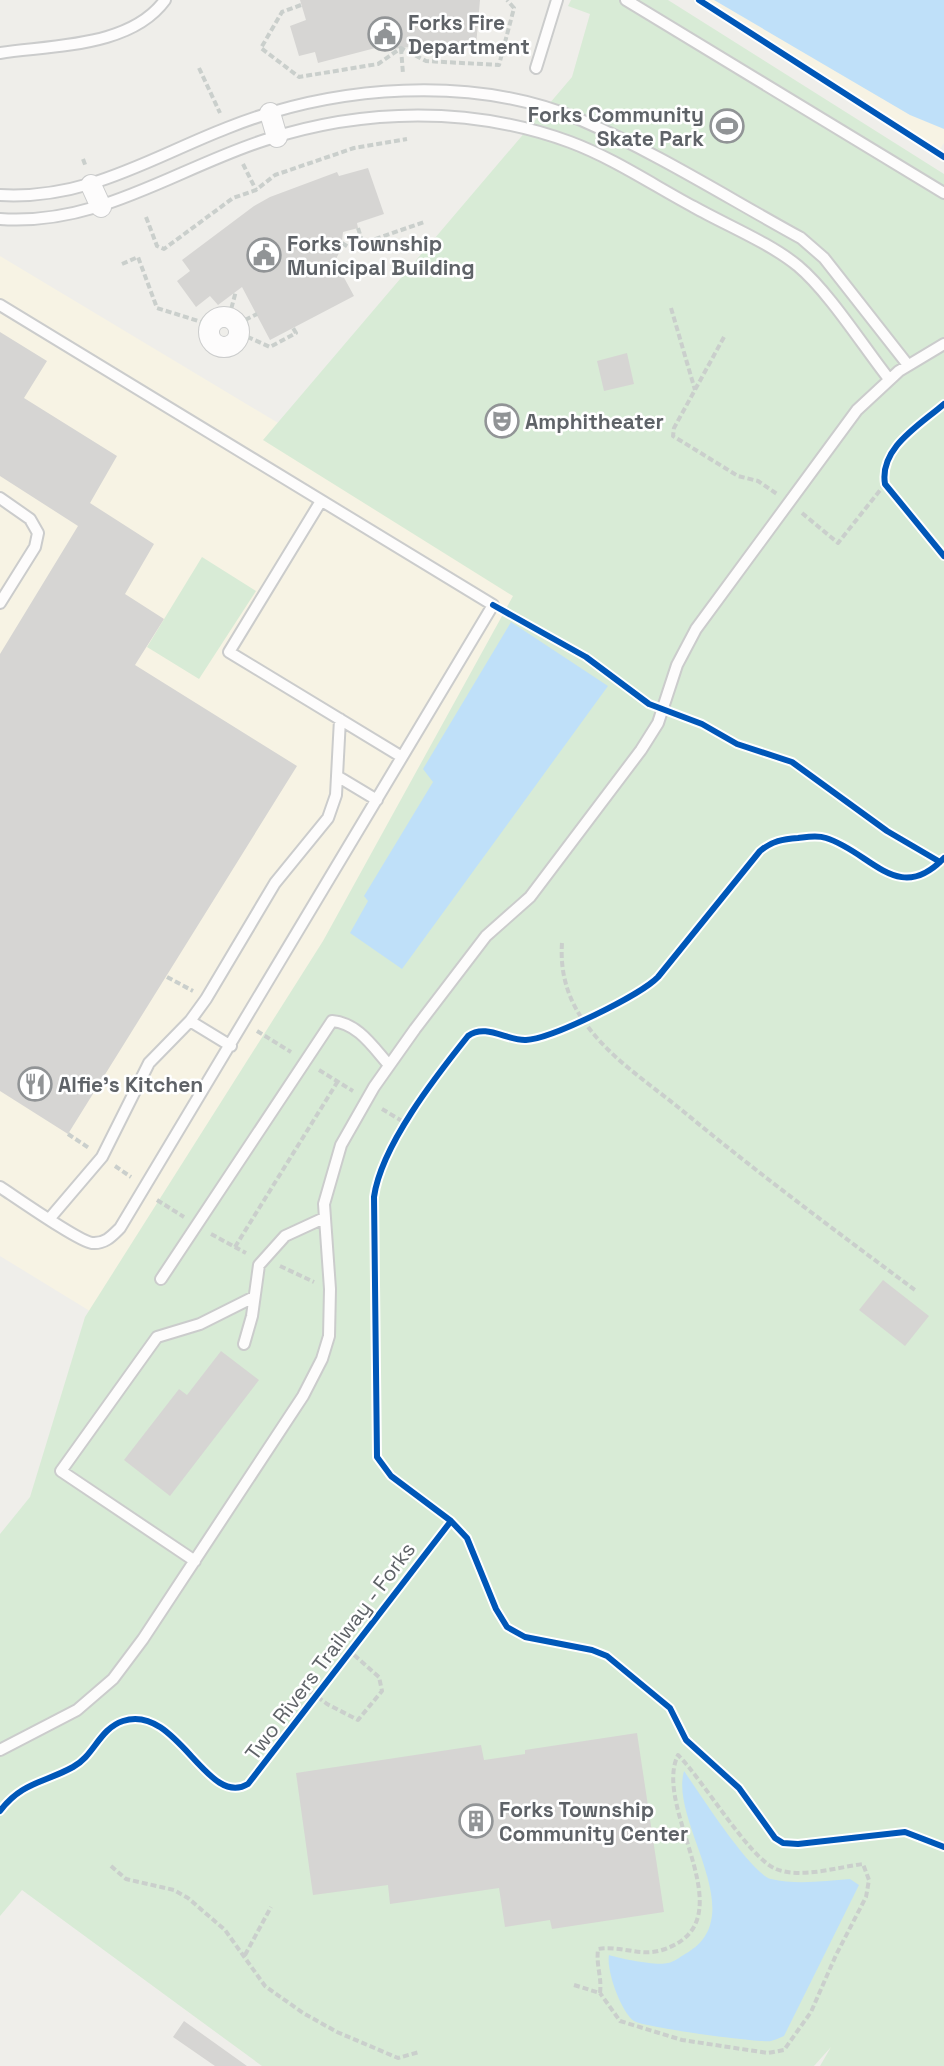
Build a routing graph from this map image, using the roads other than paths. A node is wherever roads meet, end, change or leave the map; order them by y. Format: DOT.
graph roads {
  1 [pos="165,0"];
  2 [pos="557,0"];
  3 [pos="626,0"];
  4 [pos="0,53"];
  5 [pos="536,68"];
  6 [pos="270,113"];
  7 [pos="277,136"];
  8 [pos="92,184"];
  9 [pos="944,193"];
  10 [pos="0,195"];
  11 [pos="100,207"];
  12 [pos="0,219"];
  13 [pos="0,305"];
  14 [pos="944,344"];
  15 [pos="908,365"];
  16 [pos="889,379"];
  17 [pos="0,498"];
  18 [pos="321,501"];
  19 [pos="0,603"];
  20 [pos="340,719"];
  21 [pos="402,757"];
  22 [pos="337,776"];
  23 [pos="377,800"];
  24 [pos="190,1020"];
  25 [pos="231,1046"];
  26 [pos="389,1065"];
  27 [pos="0,1187"];
  28 [pos="50,1218"];
  29 [pos="324,1218"];
  30 [pos="161,1279"];
  31 [pos="254,1298"];
  32 [pos="244,1344"];
  33 [pos="195,1561"];
  34 [pos="3,1749"];
  1 -- 4 [label="lane"];
  2 -- 5 [label="lane"];
  3 -- 9 [label="lane"];
  6 -- 7 [label="street"];
  6 -- 8 [label="lane"];
  6 -- 15 [label="lane"];
  7 -- 11 [label="lane"];
  7 -- 16 [label="lane"];
  8 -- 10 [label="lane"];
  8 -- 11 [label="street"];
  11 -- 12 [label="lane"];
  13 -- 18 [label="lane"];
  14 -- 15 [label="lane"];
  15 -- 16 [label="lane"];
  16 -- 26 [label="lane"];
  17 -- 19 [label="lane"];
  18 -- 20 [label="lane"];
  18 -- 21 [label="lane"];
  20 -- 21 [label="lane"];
  20 -- 22 [label="lane"];
  21 -- 23 [label="lane"];
  22 -- 23 [label="lane"];
  22 -- 24 [label="lane"];
  23 -- 25 [label="lane"];
  24 -- 25 [label="lane"];
  24 -- 28 [label="lane"];
  25 -- 28 [label="lane"];
  26 -- 29 [label="lane"];
  26 -- 30 [label="lane"];
  27 -- 28 [label="lane"];
  29 -- 31 [label="lane"];
  29 -- 33 [label="lane"];
  31 -- 32 [label="lane"];
  31 -- 33 [label="lane"];
  33 -- 34 [label="lane"];
}
